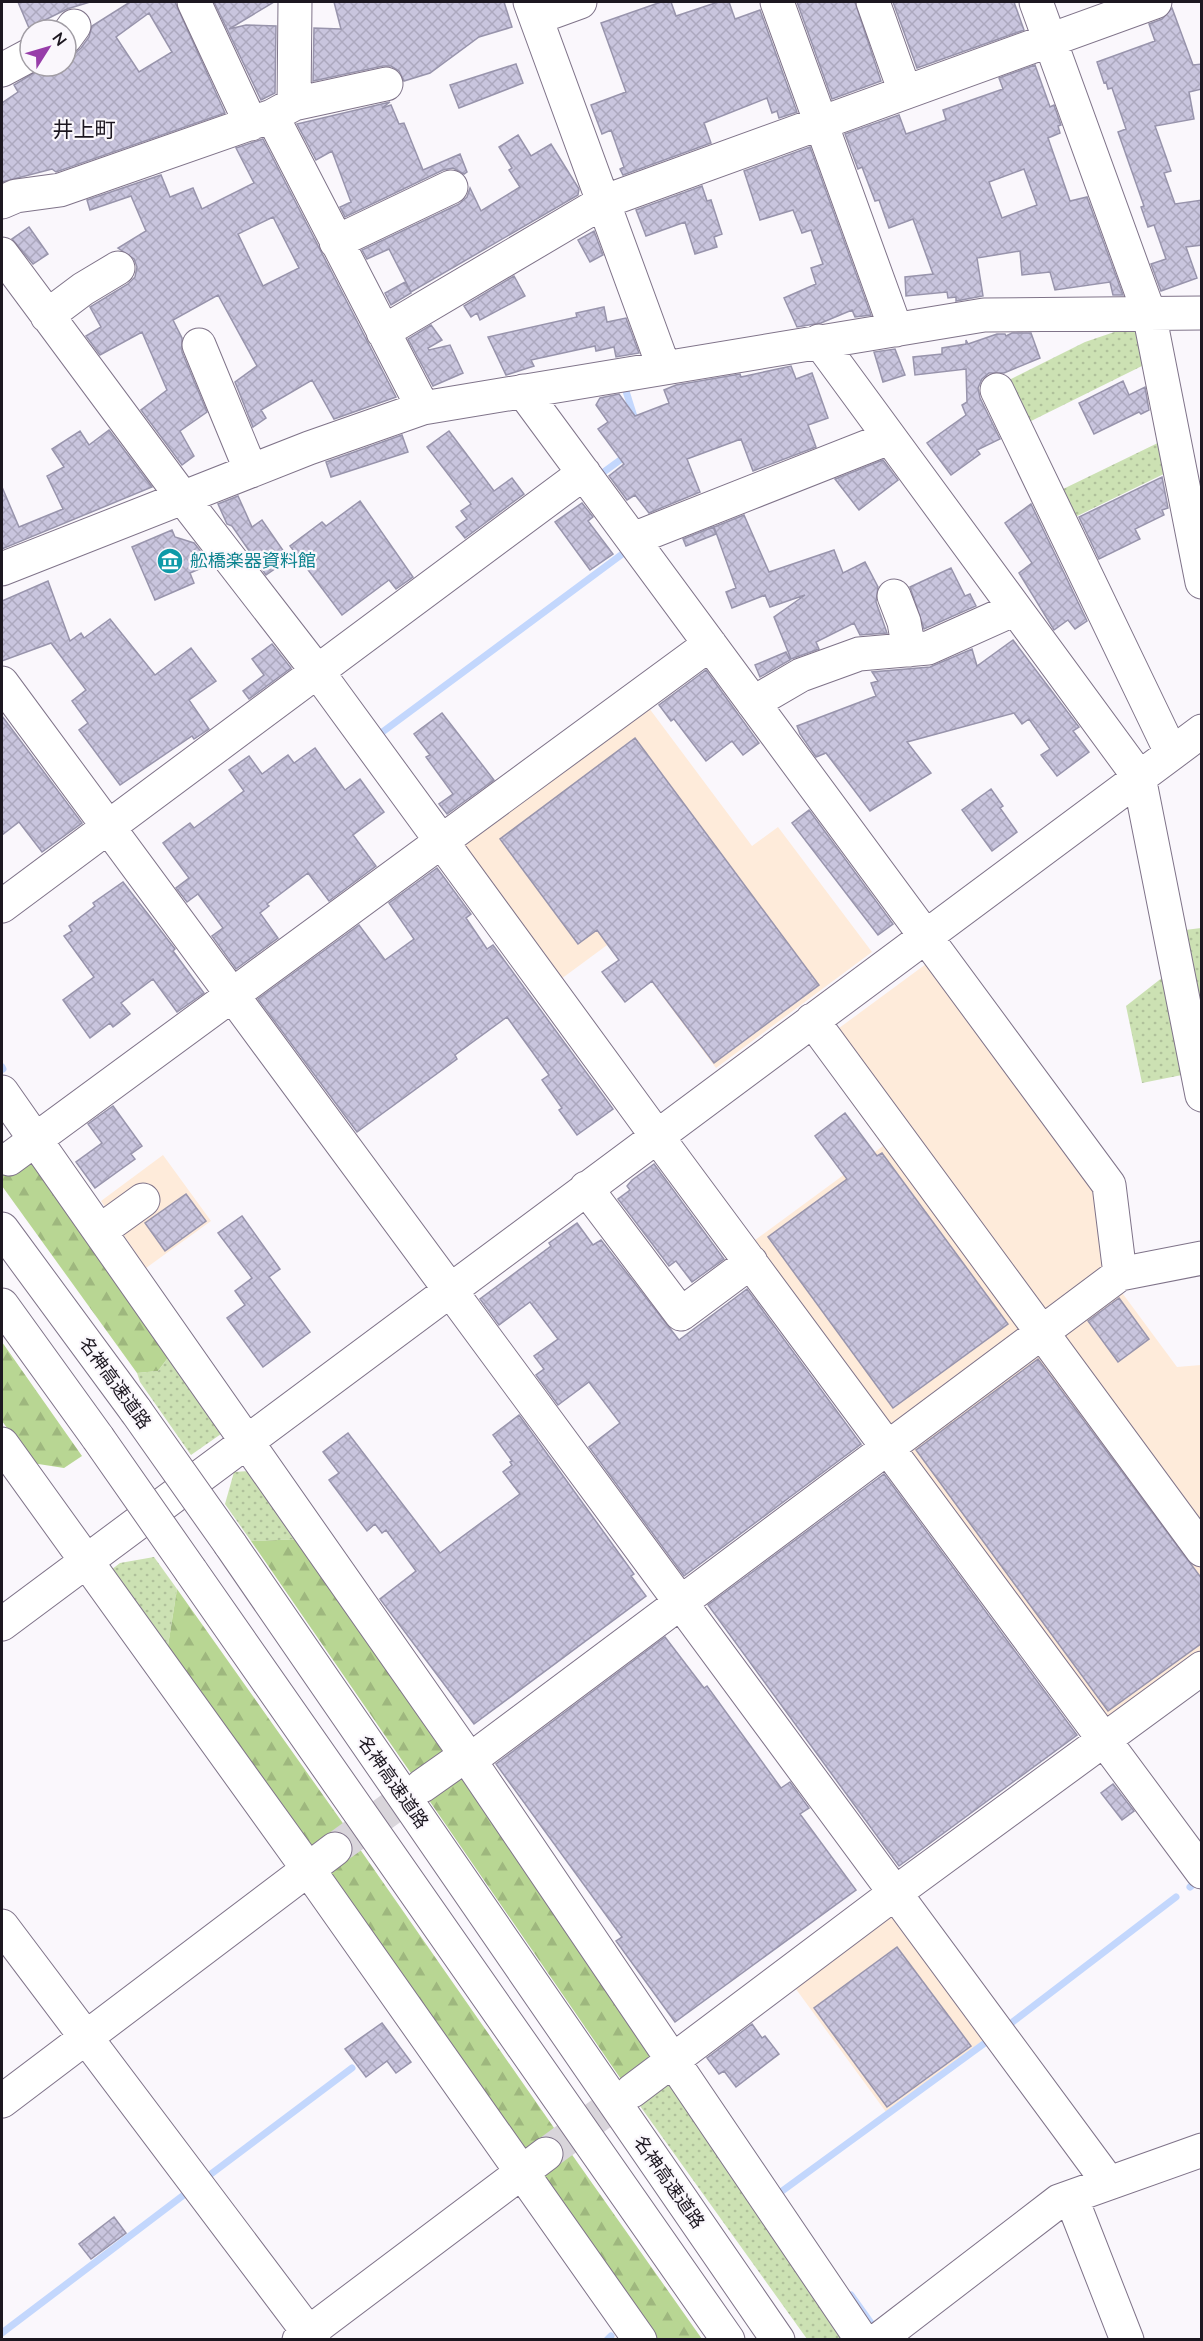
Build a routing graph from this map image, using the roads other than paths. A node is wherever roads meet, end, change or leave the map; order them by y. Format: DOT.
graph roads {
  1 [pos="194,2"];
  2 [pos="295,2"];
  3 [pos="580,2"];
  4 [pos="777,2"];
  5 [pos="873,2"];
  6 [pos="1036,2"];
  7 [pos="1155,2"];
  8 [pos="533,10"];
  9 [pos="1050,40"];
  10 [pos="18,61"];
  11 [pos="2,70"];
  12 [pos="386,84"];
  13 [pos="905,92"];
  14 [pos="272,115"];
  15 [pos="821,123"];
  16 [pos="451,187"];
  17 [pos="2,202"];
  18 [pos="603,202"];
  19 [pos="336,242"];
  20 [pos="2,254"];
  21 [pos="118,268"];
  22 [pos="1202,313"];
  23 [pos="1149,314"];
  24 [pos="47,315"];
  25 [pos="896,330"];
  26 [pos="383,332"];
  27 [pos="819,340"];
  28 [pos="199,345"];
  29 [pos="664,368"];
  30 [pos="997,390"];
  31 [pos="523,391"];
  32 [pos="423,408"];
  33 [pos="889,438"];
  34 [pos="251,471"];
  35 [pos="584,473"];
  36 [pos="183,498"];
  37 [pos="633,539"];
  38 [pos="2,570"];
  39 [pos="1202,582"];
  40 [pos="894,596"];
  41 [pos="1015,609"];
  42 [pos="710,644"];
  43 [pos="909,650"];
  44 [pos="317,671"];
  45 [pos="2,683"];
  46 [pos="753,703"];
  47 [pos="1202,731"];
  48 [pos="1171,752"];
  49 [pos="1139,777"];
  50 [pos="108,827"];
  51 [pos="441,842"];
  52 [pos="2,906"];
  53 [pos="925,935"];
  54 [pos="232,996"];
  55 [pos="812,1020"];
  56 [pos="2,1092"];
  57 [pos="1202,1095"];
  58 [pos="656,1135"];
  59 [pos="36,1140"];
  60 [pos="9,1159"];
  61 [pos="586,1188"];
  62 [pos="143,1200"];
  63 [pos="2,1229"];
  64 [pos="100,1231"];
  65 [pos="1202,1258"];
  66 [pos="751,1262"];
  67 [pos="1120,1274"];
  68 [pos="449,1289"];
  69 [pos="2,1305"];
  70 [pos="1042,1332"];
  71 [pos="245,1440"];
  72 [pos="2,1444"];
  73 [pos="889,1446"];
  74 [pos="1202,1550"];
  75 [pos="87,1559"];
  76 [pos="681,1602"];
  77 [pos="2,1624"];
  78 [pos="1202,1668"];
  79 [pos="1105,1740"];
  80 [pos="468,1757"];
  81 [pos="422,1786"];
  82 [pos="335,1849"];
  83 [pos="308,1869"];
  84 [pos="1202,1872"];
  85 [pos="895,1893"];
  86 [pos="2,1926"];
  87 [pos="86,2037"];
  88 [pos="673,2061"];
  89 [pos="632,2091"];
  90 [pos="2,2101"];
  91 [pos="1202,2150"];
  92 [pos="534,2163"];
  93 [pos="1109,2183"];
  94 [pos="1071,2197"];
  95 [pos="307,2337"];
  96 [pos="640,2340"];
  97 [pos="728,2340"];
  98 [pos="778,2340"];
  99 [pos="862,2340"];
  100 [pos="878,2340"];
  101 [pos="1127,2340"];
  1 -- 14 [label="main road"];
  2 -- 14 [label="main road"];
  3 -- 8 [label="main road"];
  4 -- 15 [label="main road"];
  5 -- 13 [label="main road"];
  6 -- 9 [label="main road"];
  7 -- 9 [label="main road"];
  8 -- 18 [label="main road"];
  9 -- 13 [label="main road"];
  9 -- 23 [label="main road"];
  10 -- 11 [label="main road"];
  12 -- 14 [label="main road"];
  13 -- 15 [label="main road"];
  14 -- 17 [label="main road"];
  14 -- 19 [label="main road"];
  15 -- 18 [label="main road"];
  15 -- 25 [label="main road"];
  16 -- 19 [label="main road"];
  18 -- 26 [label="main road"];
  18 -- 29 [label="main road"];
  19 -- 26 [label="main road"];
  20 -- 24 [label="main road"];
  21 -- 24 [label="main road"];
  22 -- 23 [label="main road"];
  23 -- 25 [label="main road"];
  23 -- 39 [label="main road"];
  24 -- 36 [label="main road"];
  25 -- 27 [label="main road"];
  26 -- 32 [label="main road"];
  27 -- 29 [label="main road"];
  27 -- 33 [label="main road"];
  28 -- 34 [label="main road"];
  29 -- 31 [label="main road"];
  30 -- 48 [label="main road"];
  31 -- 32 [label="main road"];
  31 -- 35 [label="main road"];
  32 -- 34 [label="main road"];
  33 -- 37 [label="main road"];
  33 -- 41 [label="main road"];
  34 -- 36 [label="main road"];
  35 -- 37 [label="main road"];
  35 -- 44 [label="main road"];
  36 -- 38 [label="main road"];
  36 -- 44 [label="main road"];
  37 -- 42 [label="main road"];
  40 -- 43 [label="main road"];
  41 -- 43 [label="main road"];
  41 -- 49 [label="main road"];
  42 -- 46 [label="main road"];
  42 -- 51 [label="main road"];
  43 -- 46 [label="main road"];
  44 -- 50 [label="main road"];
  44 -- 51 [label="main road"];
  45 -- 50 [label="main road"];
  46 -- 53 [label="main road"];
  47 -- 48 [label="main road"];
  48 -- 49 [label="main road"];
  49 -- 53 [label="main road"];
  49 -- 57 [label="main road"];
  50 -- 52 [label="main road"];
  50 -- 54 [label="main road"];
  51 -- 54 [label="main road"];
  51 -- 58 [label="main road"];
  53 -- 55 [label="main road"];
  53 -- 67 [label="main road"];
  54 -- 59 [label="main road"];
  54 -- 68 [label="main road"];
  55 -- 58 [label="main road"];
  55 -- 70 [label="main road"];
  56 -- 59 [label="main road"];
  58 -- 61 [label="main road"];
  58 -- 66 [label="main road"];
  59 -- 60 [label="main road"];
  59 -- 64 [label="main road"];
  61 -- 66 [label="main road"];
  61 -- 68 [label="main road"];
  62 -- 64 [label="main road"];
  63 -- 98 [label="main road, 名神高速道路, bridge"];
  64 -- 71 [label="main road"];
  65 -- 67 [label="main road"];
  66 -- 73 [label="main road"];
  67 -- 70 [label="main road"];
  68 -- 71 [label="main road"];
  68 -- 76 [label="main road"];
  69 -- 97 [label="main road, bridge"];
  70 -- 73 [label="main road"];
  70 -- 74 [label="main road"];
  71 -- 75 [label="main road"];
  71 -- 80 [label="main road"];
  72 -- 75 [label="main road"];
  73 -- 76 [label="main road"];
  73 -- 79 [label="main road"];
  75 -- 77 [label="main road"];
  75 -- 83 [label="main road"];
  76 -- 80 [label="main road"];
  76 -- 85 [label="main road"];
  78 -- 79 [label="main road"];
  79 -- 84 [label="main road"];
  79 -- 85 [label="main road"];
  80 -- 81 [label="main road"];
  80 -- 88 [label="main road"];
  82 -- 83 [label="main road"];
  83 -- 87 [label="main road"];
  83 -- 92 [label="main road"];
  85 -- 88 [label="main road"];
  85 -- 93 [label="main road"];
  86 -- 87 [label="main road"];
  87 -- 90 [label="main road"];
  87 -- 95 [label="main road"];
  88 -- 89 [label="main road"];
  88 -- 99 [label="main road"];
  91 -- 93 [label="main road"];
  92 -- 95 [label="main road"];
  92 -- 96 [label="main road"];
  93 -- 94 [label="main road"];
  94 -- 100 [label="main road"];
  94 -- 101 [label="main road"];
}
